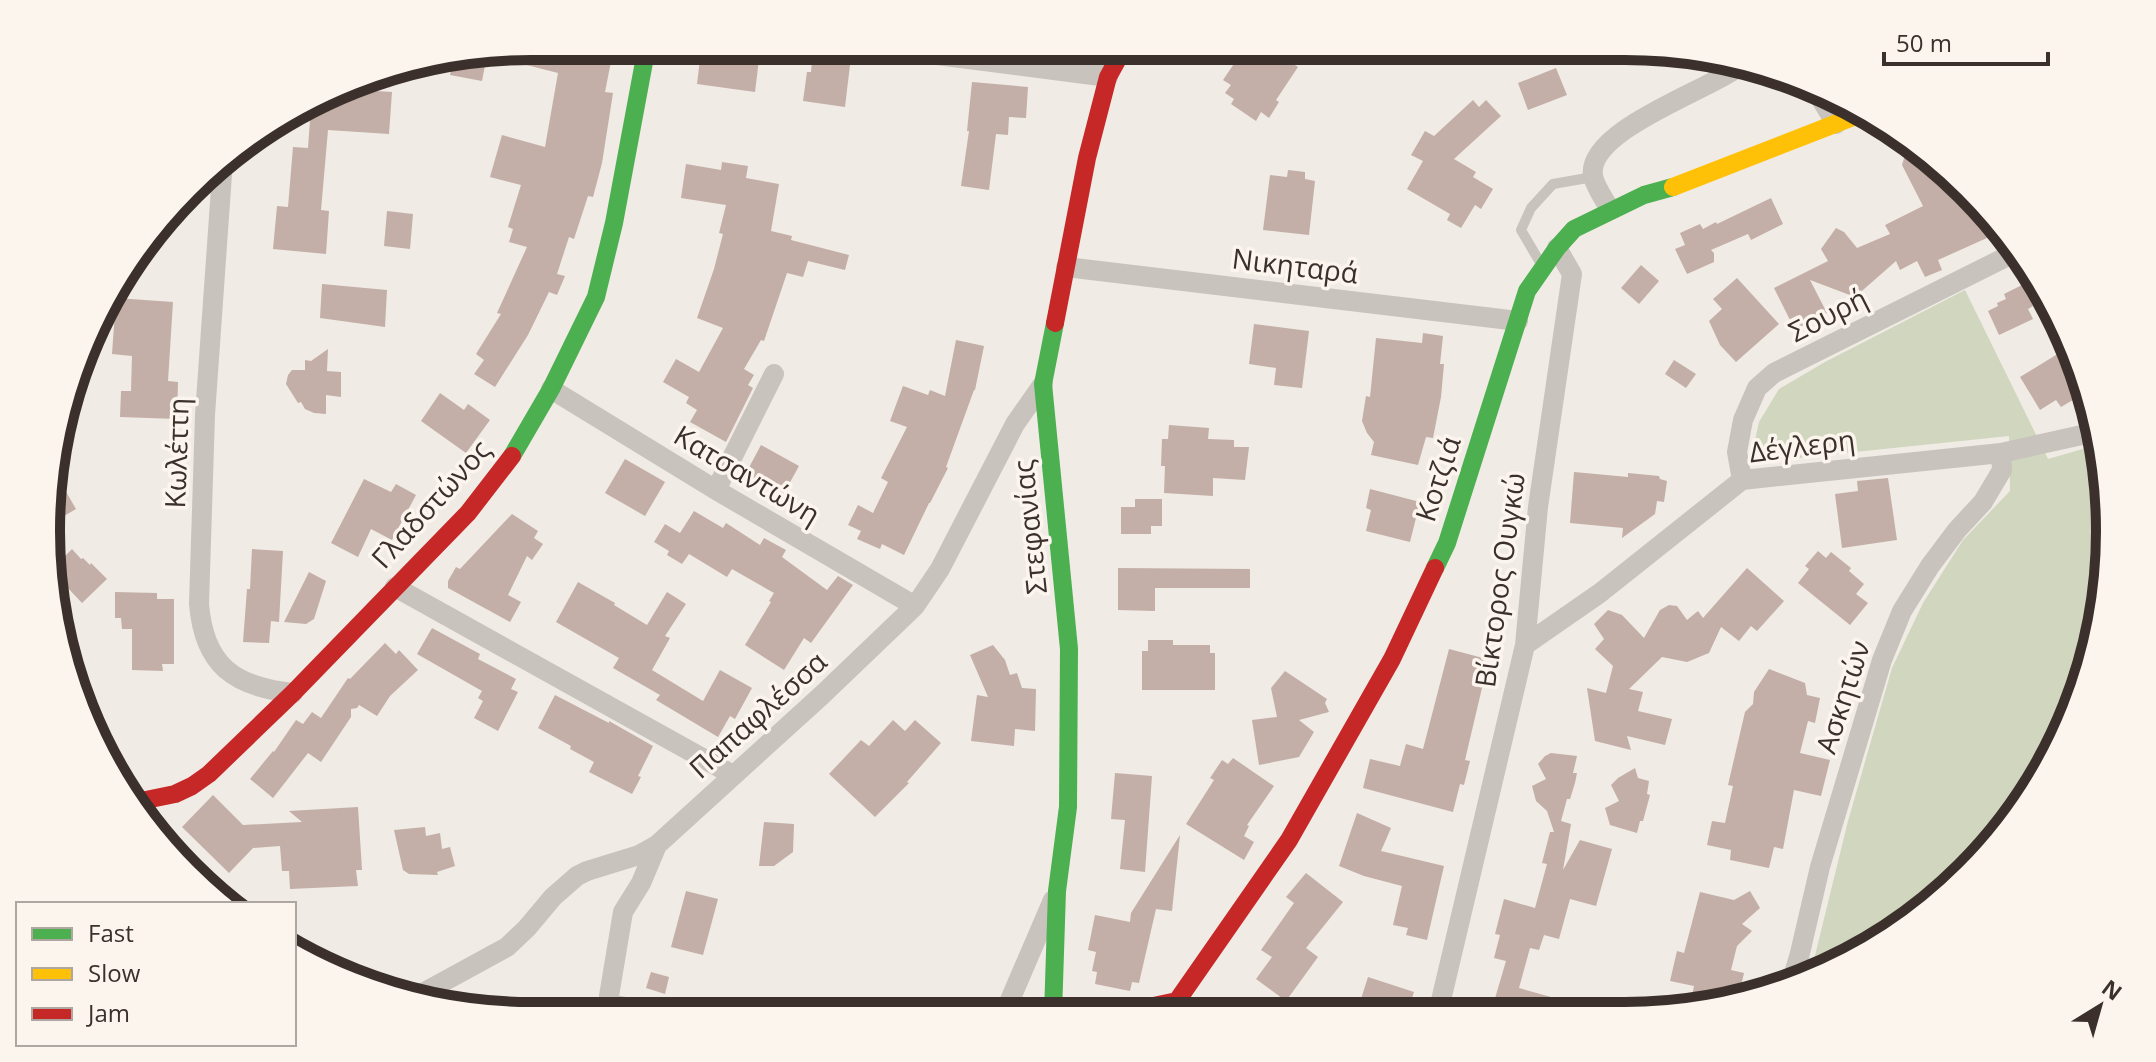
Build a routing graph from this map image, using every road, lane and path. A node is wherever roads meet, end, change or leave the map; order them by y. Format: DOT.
graph roads {
  1 [pos="644,60"];
  2 [pos="976,60"];
  3 [pos="1101,60"];
  4 [pos="1117,60"];
  5 [pos="1731,72"];
  6 [pos="1108,77"];
  7 [pos="1825,105"];
  8 [pos="1851,118"];
  9 [pos="1836,124"];
  10 [pos="222,175"];
  11 [pos="1593,177"];
  12 [pos="1610,210"];
  13 [pos="1557,248"];
  14 [pos="2008,256"];
  15 [pos="1066,267"];
  16 [pos="1543,268"];
  17 [pos="1518,321"];
  18 [pos="774,374"];
  19 [pos="1043,384"];
  20 [pos="551,389"];
  21 [pos="2086,434"];
  22 [pos="2001,453"];
  23 [pos="1742,480"];
  24 [pos="716,490"];
  25 [pos="395,587"];
  26 [pos="915,606"];
  27 [pos="1525,645"];
  28 [pos="293,693"];
  29 [pos="733,775"];
  30 [pos="145,801"];
  31 [pos="657,845"];
  32 [pos="1057,891"];
  33 [pos="1795,970"];
  34 [pos="428,990"];
  35 [pos="611,1002"];
  36 [pos="1009,1002"];
  37 [pos="1053,1002"];
  38 [pos="1176,1002"];
  39 [pos="1441,1002"];
  1 -- 20 [label="street, Γλαδστώνος"];
  2 -- 6 [label="street"];
  3 -- 6 [label="street"];
  4 -- 6 [label="street, Στεφανίας"];
  5 -- 11 [label="street"];
  6 -- 15 [label="street, Στεφανίας"];
  7 -- 9 [label="street"];
  8 -- 9 [label="street, Κοτζιά"];
  9 -- 12 [label="street, Κοτζιά"];
  10 -- 28 [label="street, Κωλέττη"];
  11 -- 12 [label="street"];
  11 -- 16 [label="lane"];
  12 -- 13 [label="street, Κοτζιά"];
  13 -- 16 [label="street, Κοτζιά"];
  13 -- 27 [label="street, Βίκτορος Ουγκώ"];
  14 -- 23 [label="street, Σουρή"];
  15 -- 17 [label="street, Νικηταρά"];
  15 -- 19 [label="street, Στεφανίας"];
  16 -- 17 [label="street, Κοτζιά"];
  17 -- 38 [label="street, Κοτζιά"];
  18 -- 24 [label="street"];
  19 -- 26 [label="street, Παπαφλέσσα"];
  19 -- 32 [label="street, Στεφανίας"];
  20 -- 24 [label="street, Κατσαντώνη"];
  20 -- 25 [label="street, Γλαδστώνος"];
  21 -- 22 [label="street, Δέγλερη"];
  22 -- 23 [label="street, Δέγλερη"];
  22 -- 33 [label="street, Ασκητών"];
  23 -- 27 [label="street, Δέγλερη"];
  24 -- 26 [label="street, Κατσαντώνη"];
  25 -- 28 [label="street, Γλαδστώνος"];
  25 -- 29 [label="street"];
  26 -- 29 [label="street, Παπαφλέσσα"];
  27 -- 39 [label="street, Βίκτορος Ουγκώ"];
  28 -- 30 [label="street, Γλαδστώνος"];
  29 -- 31 [label="street, Παπαφλέσσα"];
  31 -- 34 [label="street, Παπαφλέσσα"];
  31 -- 35 [label="street"];
  32 -- 36 [label="street"];
  32 -- 37 [label="street, Στεφανίας"];
}
